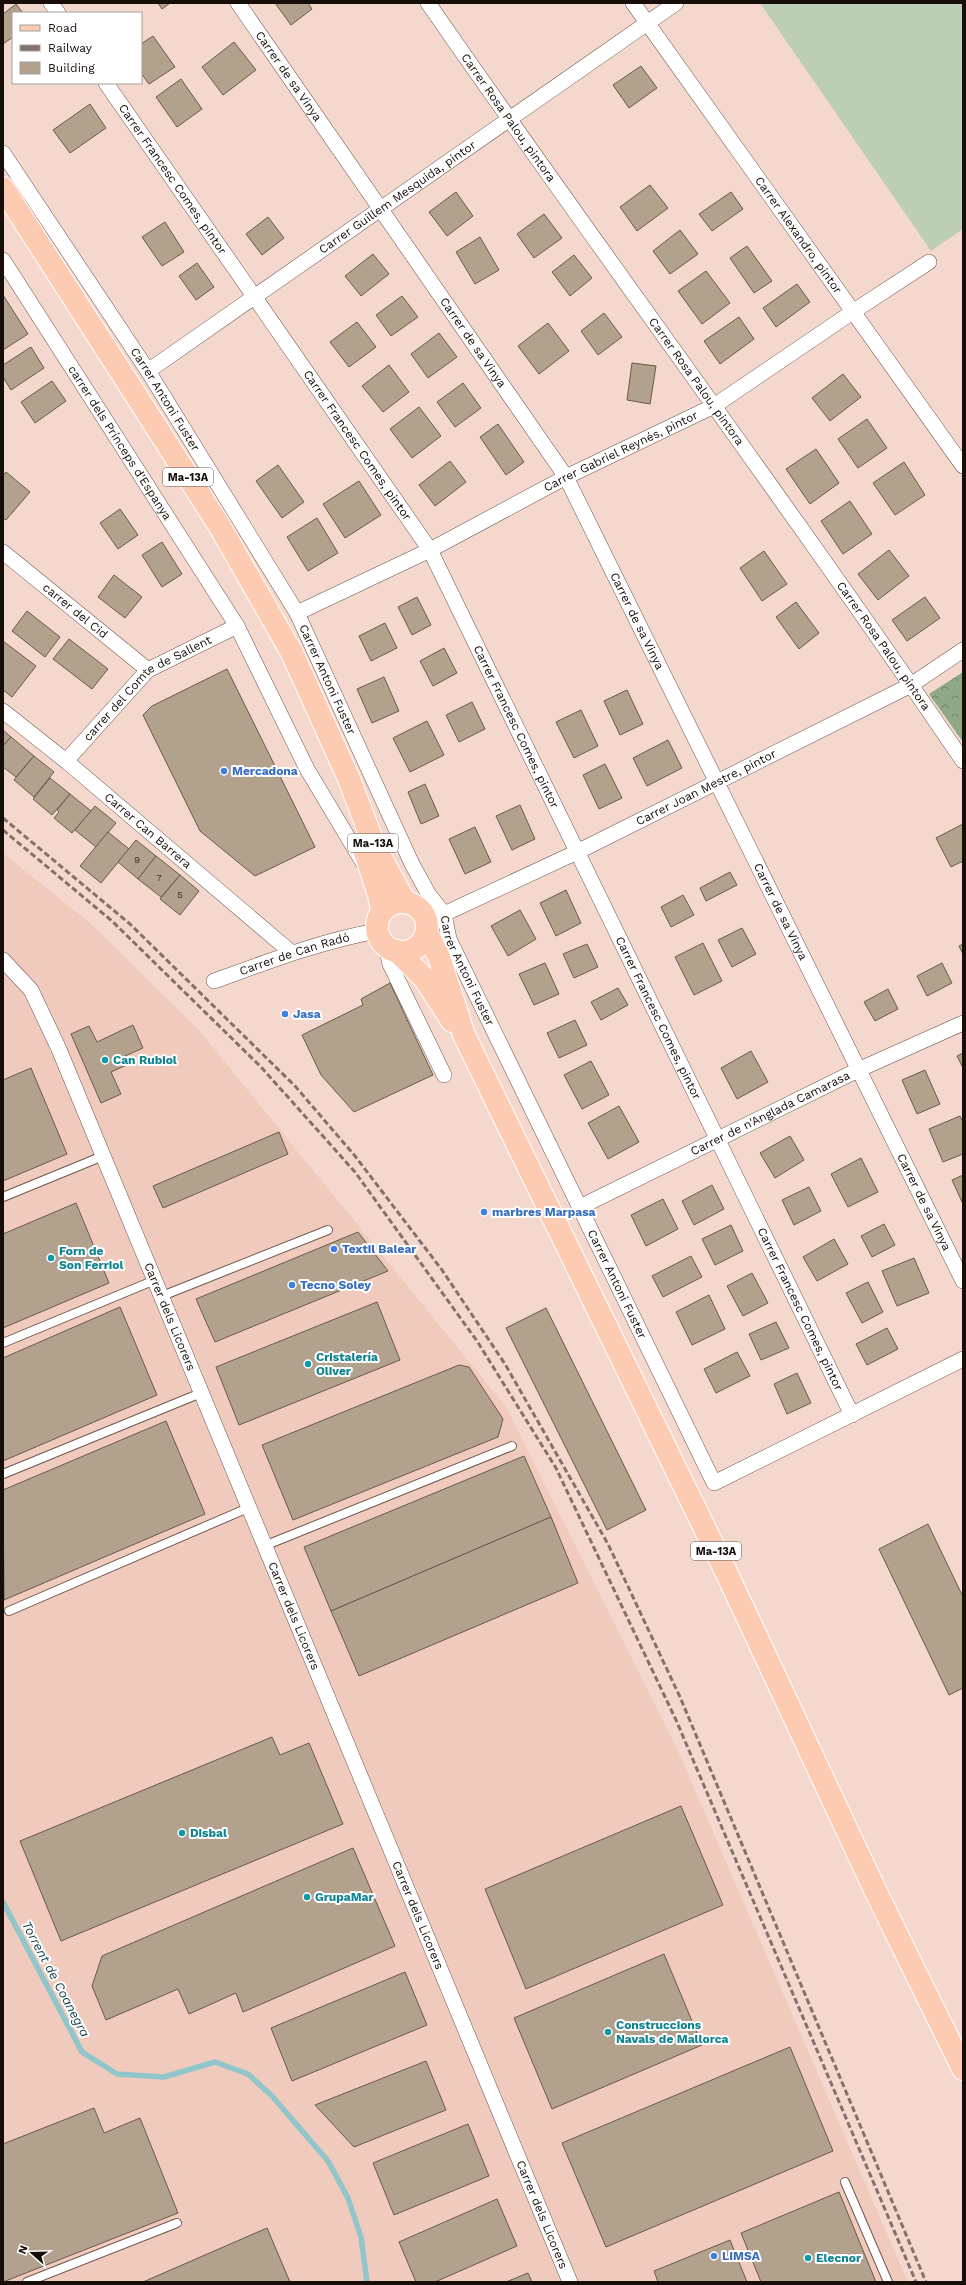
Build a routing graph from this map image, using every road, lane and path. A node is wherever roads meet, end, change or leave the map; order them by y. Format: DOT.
graph roads {
  1 [pos="51,3"];
  2 [pos="238,3"];
  3 [pos="428,3"];
  4 [pos="633,3"];
  5 [pos="676,3"];
  6 [pos="57,12"];
  7 [pos="646,22"];
  8 [pos="107,84"];
  9 [pos="508,119"];
  10 [pos="3,153"];
  11 [pos="3,188"];
  12 [pos="379,209"];
  13 [pos="929,262"];
  14 [pos="4,263"];
  15 [pos="254,297"];
  16 [pos="854,311"];
  17 [pos="148,371"];
  18 [pos="714,406"];
  19 [pos="963,466"];
  20 [pos="566,477"];
  21 [pos="430,550"];
  22 [pos="3,552"];
  23 [pos="296,613"];
  24 [pos="237,626"];
  25 [pos="963,650"];
  26 [pos="148,670"];
  27 [pos="911,685"];
  28 [pos="3,711"];
  29 [pos="66,761"];
  30 [pos="963,761"];
  31 [pos="349,779"];
  32 [pos="719,783"];
  33 [pos="577,852"];
  34 [pos="380,902"];
  35 [pos="406,902"];
  36 [pos="444,914"];
  37 [pos="427,933"];
  38 [pos="387,943"];
  39 [pos="292,953"];
  40 [pos="3,960"];
  41 [pos="214,981"];
  42 [pos="963,1023"];
  43 [pos="464,1035"];
  44 [pos="858,1070"];
  45 [pos="444,1075"];
  46 [pos="717,1141"];
  47 [pos="103,1156"];
  48 [pos="3,1197"];
  49 [pos="580,1207"];
  50 [pos="328,1230"];
  51 [pos="155,1280"];
  52 [pos="963,1281"];
  53 [pos="162,1296"];
  54 [pos="3,1343"];
  55 [pos="963,1359"];
  56 [pos="201,1393"];
  57 [pos="852,1415"];
  58 [pos="512,1446"];
  59 [pos="3,1474"];
  60 [pos="248,1508"];
  61 [pos="264,1546"];
  62 [pos="8,1611"];
  63 [pos="963,2069"];
  64 [pos="845,2182"];
  65 [pos="177,2223"];
  66 [pos="27,2282"];
  67 [pos="570,2282"];
  68 [pos="888,2282"];
  1 -- 6 [label="street"];
  2 -- 12 [label="street, Carrer de sa Vinya"];
  3 -- 9 [label="street, Carrer Rosa Palou, pintora"];
  4 -- 7 [label="street, Carrer Alexandro, pintor"];
  5 -- 7 [label="street"];
  7 -- 9 [label="street, Carrer Guillem Mesquida, pintor"];
  7 -- 16 [label="street, Carrer Alexandro, pintor"];
  8 -- 15 [label="street, Carrer Francesc Comes, pintor"];
  9 -- 12 [label="street, Carrer Guillem Mesquida, pintor"];
  9 -- 18 [label="street, Carrer Rosa Palou, pintora"];
  10 -- 17 [label="street, Carrer Antoni Fuster"];
  11 -- 31 [label="main road, Ma-13A"];
  12 -- 15 [label="street, Carrer Guillem Mesquida, pintor"];
  12 -- 20 [label="street, Carrer de sa Vinya"];
  13 -- 16 [label="street, Carrer Gabriel Reynés, pintor"];
  14 -- 24 [label="street, carrer dels Prínceps d'Espanya"];
  15 -- 17 [label="street, Carrer Guillem Mesquida, pintor"];
  15 -- 21 [label="street, Carrer Francesc Comes, pintor"];
  16 -- 18 [label="street, Carrer Gabriel Reynés, pintor"];
  16 -- 19 [label="street, Carrer Alexandro, pintor"];
  17 -- 23 [label="street, Carrer Antoni Fuster"];
  18 -- 20 [label="street, Carrer Gabriel Reynés, pintor"];
  18 -- 27 [label="street, Carrer Rosa Palou, pintora"];
  20 -- 21 [label="street, Carrer Gabriel Reynés, pintor"];
  20 -- 32 [label="street, Carrer de sa Vinya"];
  21 -- 23 [label="street, Carrer Gabriel Reynés, pintor"];
  21 -- 33 [label="street, Carrer Francesc Comes, pintor"];
  22 -- 26 [label="street, carrer del Cid"];
  23 -- 36 [label="street, Carrer Antoni Fuster"];
  24 -- 26 [label="street, carrer del Comte de Sallent"];
  24 -- 34 [label="street, carrer dels Prínceps d'Espanya"];
  25 -- 27 [label="street, Carrer Joan Mestre, pintor"];
  26 -- 29 [label="street, carrer del Comte de Sallent"];
  27 -- 30 [label="street, Carrer Rosa Palou, pintora"];
  27 -- 32 [label="street, Carrer Joan Mestre, pintor"];
  28 -- 29 [label="street, Carrer Can Barrera"];
  29 -- 39 [label="street, Carrer Can Barrera"];
  31 -- 34 [label="main road, Ma-13A"];
  31 -- 35 [label="main road, Ma-13A"];
  32 -- 33 [label="street, Carrer Joan Mestre, pintor"];
  32 -- 44 [label="street, Carrer de sa Vinya"];
  33 -- 36 [label="street, Carrer Joan Mestre, pintor"];
  33 -- 46 [label="street, Carrer Francesc Comes, pintor"];
  34 -- 35 [label="main road"];
  34 -- 38 [label="main road"];
  35 -- 37 [label="main road, Ma-13A"];
  36 -- 49 [label="street, Carrer Antoni Fuster"];
  37 -- 38 [label="main road"];
  37 -- 43 [label="main road, Ma-13A"];
  38 -- 39 [label="street, Carrer de Can Radó"];
  38 -- 43 [label="main road, Ma-13A"];
  38 -- 45 [label="street"];
  39 -- 41 [label="street, Carrer de Can Radó"];
  40 -- 47 [label="street, Carrer dels Licorers"];
  42 -- 44 [label="street, Carrer de n'Anglada Camarasa"];
  43 -- 63 [label="main road, Ma-13A"];
  44 -- 46 [label="street, Carrer de n'Anglada Camarasa"];
  44 -- 52 [label="street, Carrer de sa Vinya"];
  46 -- 49 [label="street, Carrer de n'Anglada Camarasa"];
  46 -- 57 [label="street, Carrer Francesc Comes, pintor"];
  47 -- 48 [label="lane"];
  47 -- 51 [label="street, Carrer dels Licorers"];
  49 -- 57 [label="street, Carrer Antoni Fuster"];
  50 -- 53 [label="lane"];
  51 -- 53 [label="street, Carrer dels Licorers"];
  51 -- 54 [label="lane"];
  53 -- 56 [label="street, Carrer dels Licorers"];
  55 -- 57 [label="street, Carrer Antoni Fuster"];
  56 -- 59 [label="lane"];
  56 -- 60 [label="street, Carrer dels Licorers"];
  58 -- 61 [label="lane"];
  60 -- 61 [label="street, Carrer dels Licorers"];
  60 -- 62 [label="lane"];
  61 -- 67 [label="street, Carrer dels Licorers"];
  64 -- 68 [label="lane"];
  65 -- 66 [label="lane"];
}
